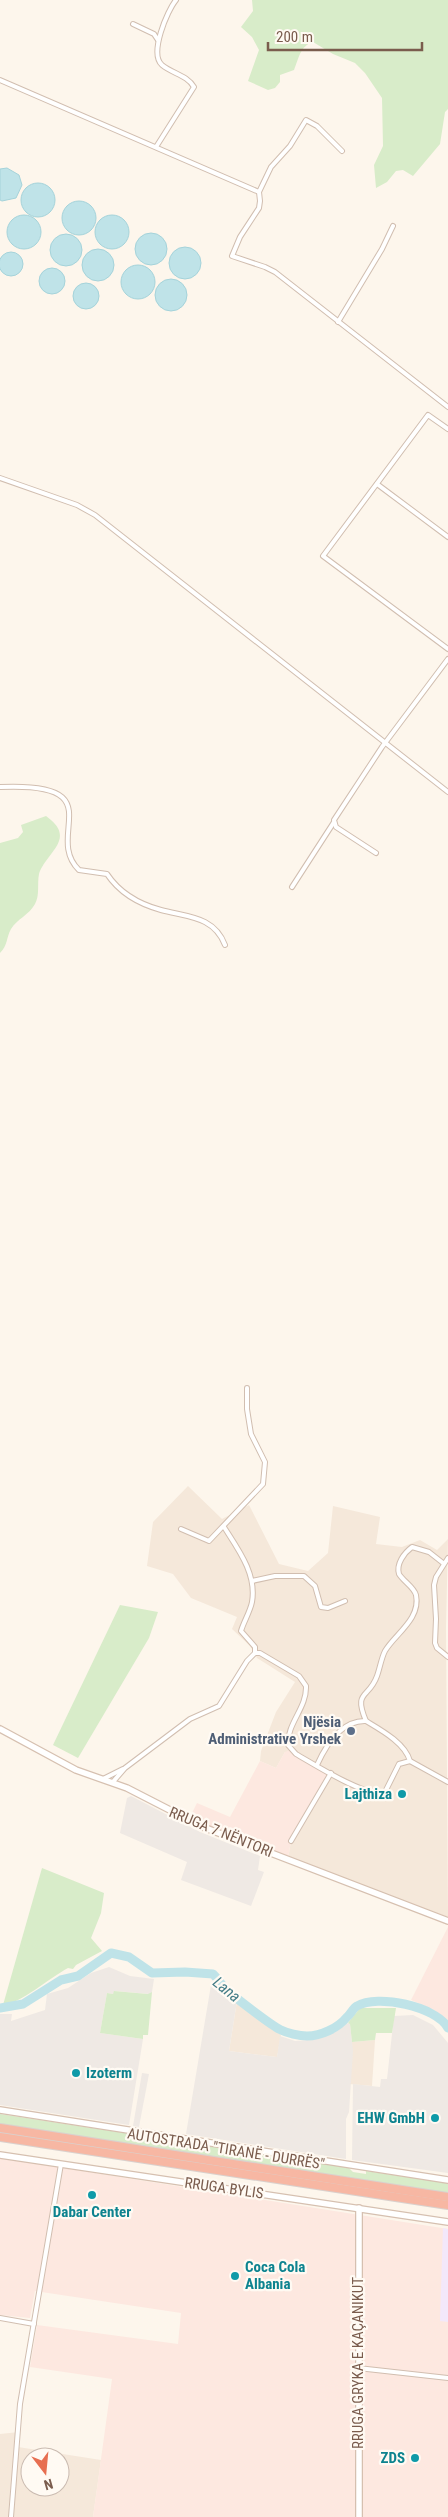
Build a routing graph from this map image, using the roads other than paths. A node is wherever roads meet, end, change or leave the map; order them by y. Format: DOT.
graph roads {
  1 [pos="176,0"];
  2 [pos="133,24"];
  3 [pos="158,40"];
  4 [pos="0,80"];
  5 [pos="156,147"];
  6 [pos="342,151"];
  7 [pos="259,192"];
  8 [pos="393,226"];
  9 [pos="338,322"];
  10 [pos="448,408"];
  11 [pos="448,429"];
  12 [pos="0,478"];
  13 [pos="377,484"];
  14 [pos="448,537"];
  15 [pos="448,649"];
  16 [pos="448,658"];
  17 [pos="386,743"];
  18 [pos="0,786"];
  19 [pos="448,792"];
  20 [pos="334,822"];
  21 [pos="376,854"];
  22 [pos="292,887"];
  23 [pos="225,945"];
  24 [pos="247,1388"];
  25 [pos="224,1527"];
  26 [pos="181,1529"];
  27 [pos="448,1558"];
  28 [pos="443,1564"];
  29 [pos="252,1581"];
  30 [pos="345,1601"];
  31 [pos="255,1653"];
  32 [pos="448,1657"];
  33 [pos="366,1720"];
  34 [pos="0,1729"];
  35 [pos="410,1761"];
  36 [pos="317,1765"];
  37 [pos="125,1768"];
  38 [pos="331,1773"];
  39 [pos="103,1780"];
  40 [pos="448,1782"];
  41 [pos="112,1783"];
  42 [pos="291,1840"];
  43 [pos="448,1921"];
  44 [pos="0,2110"];
  45 [pos="0,2128"];
  46 [pos="0,2137"];
  47 [pos="0,2155"];
  48 [pos="61,2164"];
  49 [pos="448,2180"];
  50 [pos="448,2197"];
  51 [pos="448,2205"];
  52 [pos="359,2208"];
  53 [pos="448,2222"];
  54 [pos="0,2318"];
  55 [pos="34,2324"];
  56 [pos="358,2368"];
  57 [pos="448,2378"];
  58 [pos="11,2517"];
  59 [pos="359,2517"];
  1 -- 3 [label="street"];
  2 -- 3 [label="street"];
  3 -- 5 [label="street"];
  4 -- 5 [label="street"];
  5 -- 7 [label="street"];
  6 -- 7 [label="street"];
  7 -- 9 [label="street"];
  8 -- 9 [label="street"];
  9 -- 10 [label="street"];
  11 -- 13 [label="street"];
  12 -- 17 [label="street"];
  13 -- 14 [label="street"];
  13 -- 15 [label="street"];
  16 -- 17 [label="street"];
  17 -- 19 [label="street"];
  17 -- 20 [label="street"];
  18 -- 23 [label="street"];
  20 -- 21 [label="street"];
  20 -- 22 [label="street"];
  24 -- 25 [label="street"];
  25 -- 26 [label="street"];
  25 -- 29 [label="street"];
  27 -- 28 [label="street"];
  28 -- 32 [label="street"];
  28 -- 33 [label="street"];
  29 -- 30 [label="street"];
  29 -- 31 [label="street"];
  31 -- 36 [label="street"];
  31 -- 37 [label="street"];
  33 -- 35 [label="street"];
  33 -- 36 [label="street"];
  34 -- 39 [label="main road, RRUGA 7 NËNTORI"];
  35 -- 38 [label="street"];
  35 -- 40 [label="street"];
  36 -- 38 [label="street"];
  37 -- 39 [label="street"];
  37 -- 41 [label="street"];
  38 -- 42 [label="street"];
  39 -- 41 [label="main road, RRUGA 7 NËNTORI"];
  41 -- 43 [label="main road, RRUGA 7 NËNTORI"];
  44 -- 49 [label="main road"];
  45 -- 50 [label="highway, AUTOSTRADA \"TIRANË - DURRËS\""];
  46 -- 51 [label="highway, AUTOSTRADA \"TIRANË - DURRËS\""];
  47 -- 48 [label="main road, RRUGA BYLIS"];
  48 -- 52 [label="main road, RRUGA BYLIS"];
  48 -- 55 [label="street"];
  52 -- 53 [label="main road, RRUGA BYLIS"];
  52 -- 56 [label="main road, RRUGA GRYKA E KAÇANIKUT"];
  54 -- 55 [label="street"];
  55 -- 58 [label="street"];
  56 -- 57 [label="street"];
  56 -- 59 [label="main road, RRUGA GRYKA E KAÇANIKUT"];
}
